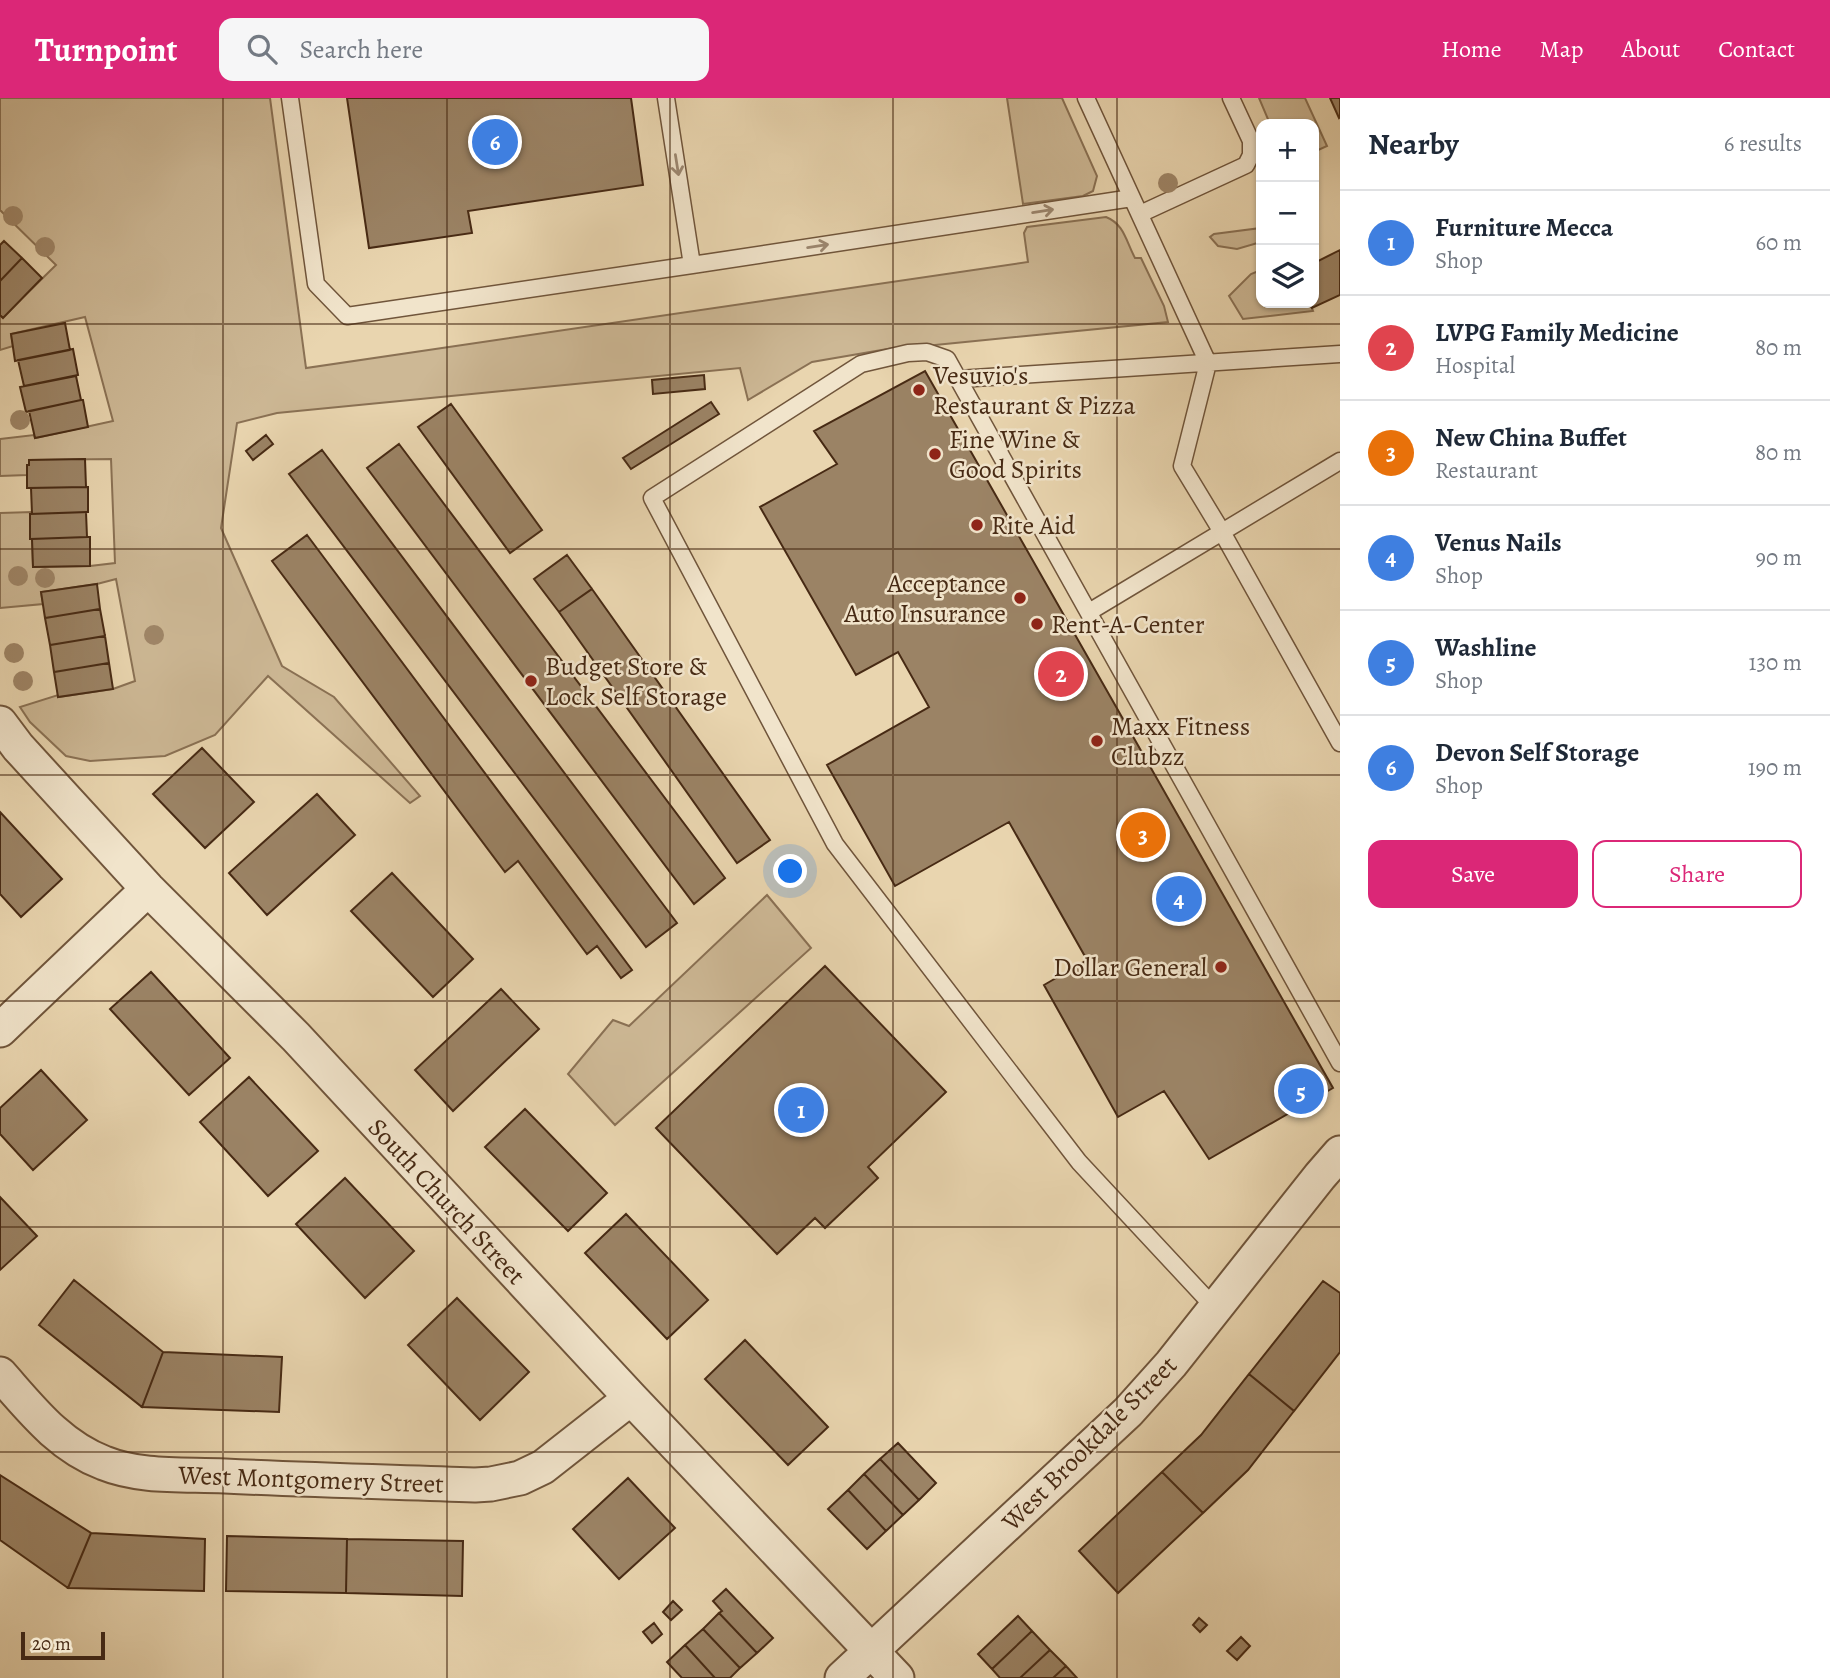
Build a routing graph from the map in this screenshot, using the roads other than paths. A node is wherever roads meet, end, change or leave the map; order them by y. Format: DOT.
graph roads {
  1 [pos="290,98"];
  2 [pos="666,98"];
  3 [pos="1086,98"];
  4 [pos="1231,98"];
  5 [pos="1132,198"];
  6 [pos="1140,214"];
  7 [pos="692,265"];
  8 [pos="1340,354"];
  9 [pos="1208,363"];
  10 [pos="959,379"];
  11 [pos="1340,461"];
  12 [pos="1222,532"];
  13 [pos="1089,612"];
  14 [pos="0,723"];
  15 [pos="1340,743"];
  16 [pos="148,888"];
  17 [pos="0,1030"];
  18 [pos="1340,1063"];
  19 [pos="1340,1153"];
  20 [pos="1215,1308"];
  21 [pos="0,1374"];
  22 [pos="631,1398"];
  23 [pos="872,1650"];
  24 [pos="842,1678"];
  25 [pos="897,1678"];
  1 -- 7 [label="lane"];
  2 -- 7 [label="lane, one-way"];
  3 -- 5 [label="lane"];
  4 -- 6 [label="lane"];
  5 -- 6 [label="lane"];
  7 -- 5 [label="lane, one-way"];
  6 -- 9 [label="lane"];
  8 -- 9 [label="lane"];
  9 -- 10 [label="lane"];
  9 -- 12 [label="lane"];
  10 -- 13 [label="lane"];
  10 -- 20 [label="lane"];
  11 -- 12 [label="lane"];
  12 -- 13 [label="lane"];
  12 -- 15 [label="lane"];
  13 -- 18 [label="lane"];
  14 -- 16 [label="street, South Church Street"];
  16 -- 17 [label="street"];
  16 -- 22 [label="street, South Church Street"];
  19 -- 20 [label="street, West Brookdale Street"];
  20 -- 23 [label="street, West Brookdale Street"];
  21 -- 22 [label="street, West Montgomery Street"];
  22 -- 23 [label="street, South Church Street"];
  23 -- 24 [label="street, West Brookdale Street"];
  23 -- 25 [label="street, South Church Street"];
}
